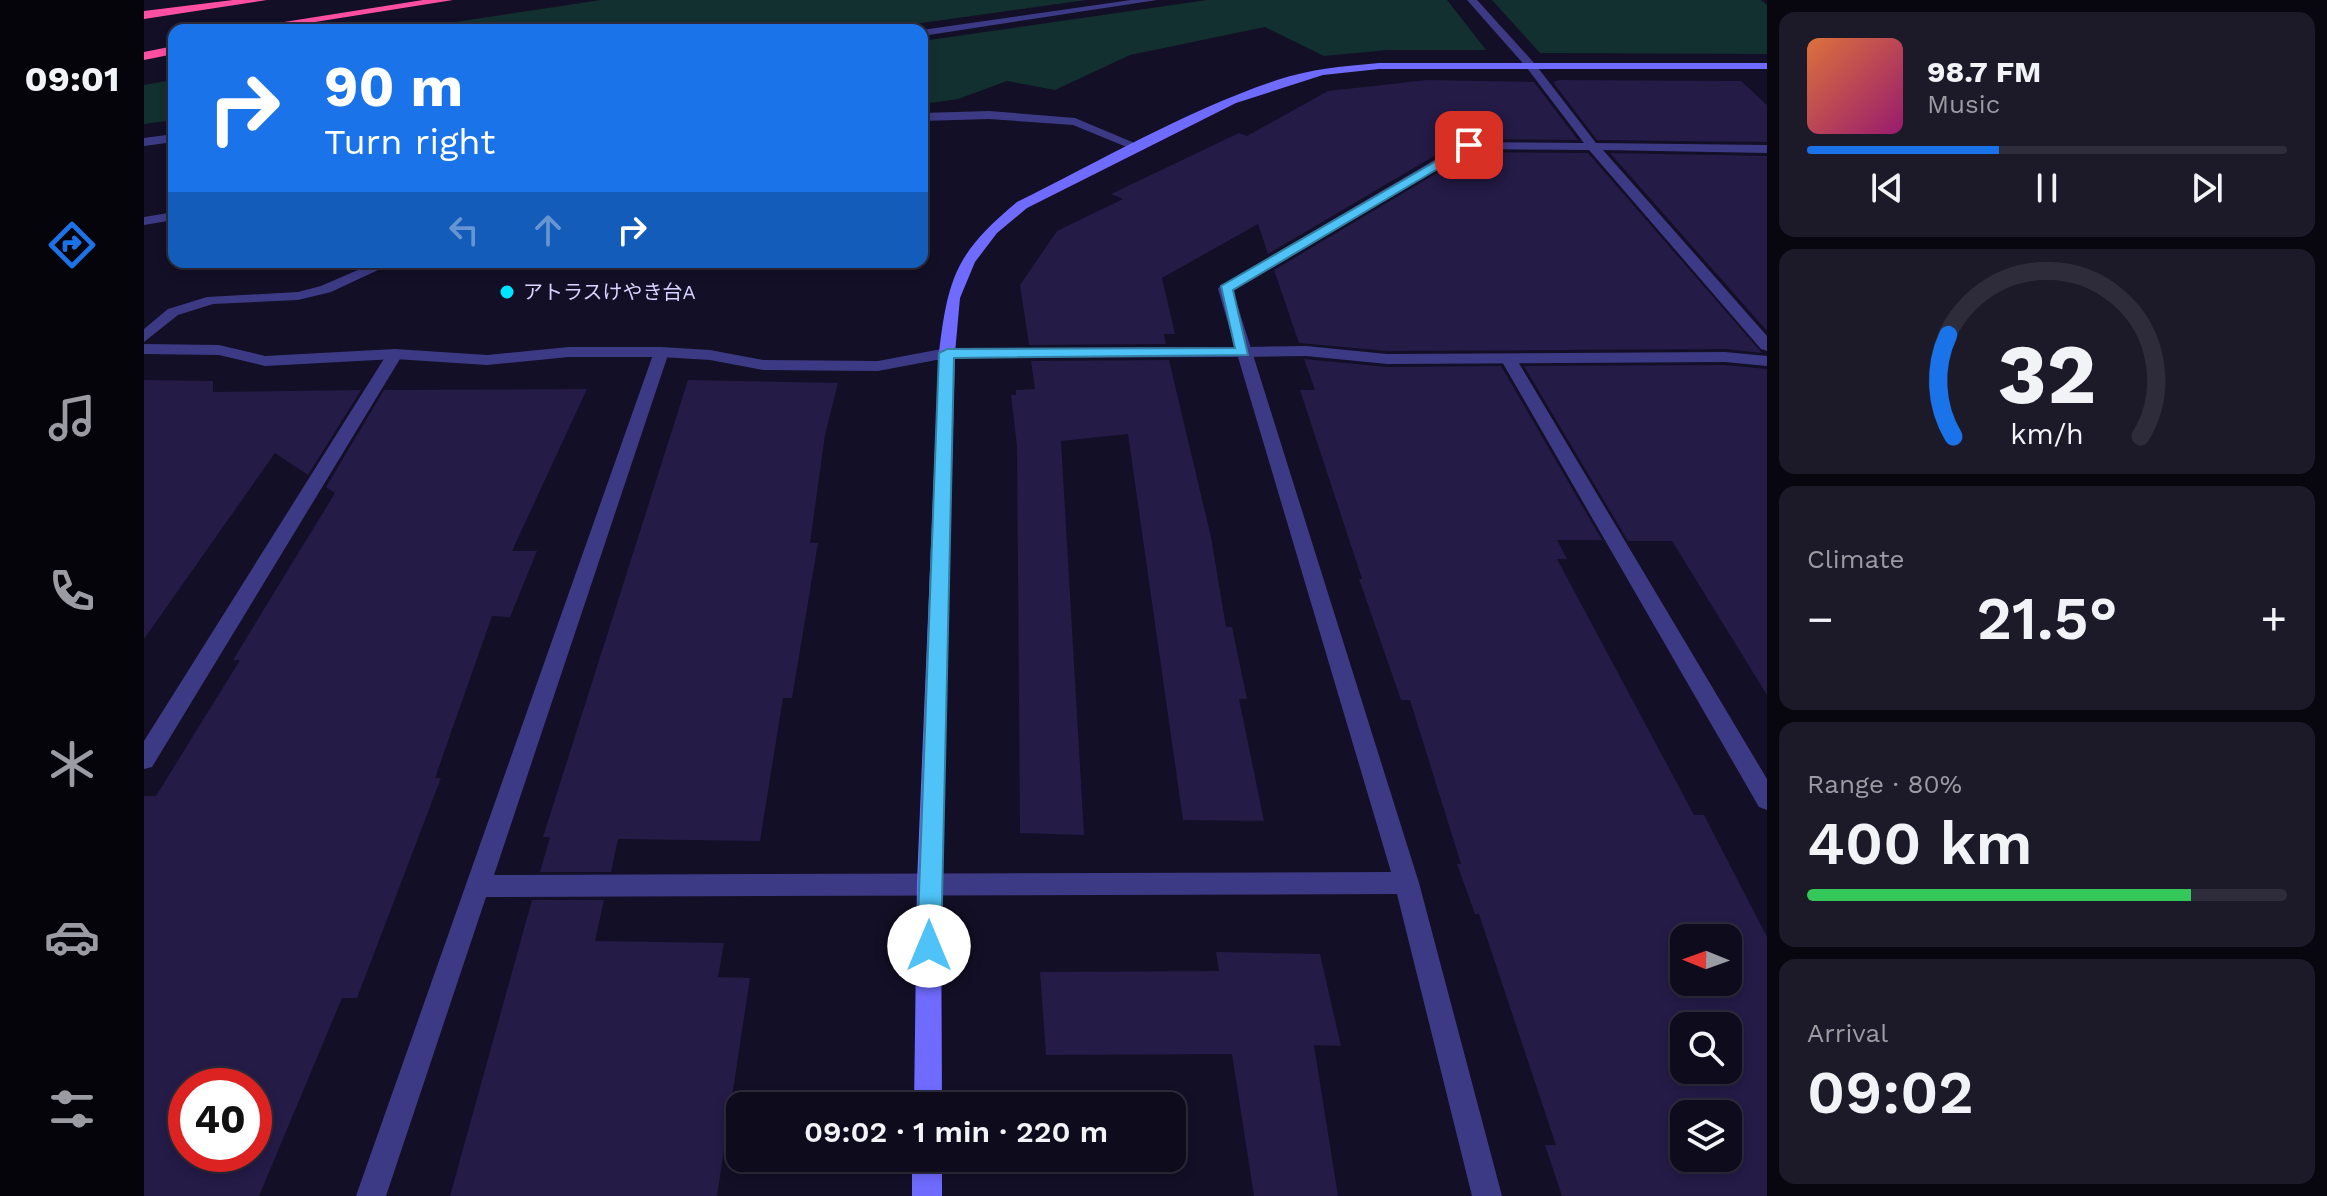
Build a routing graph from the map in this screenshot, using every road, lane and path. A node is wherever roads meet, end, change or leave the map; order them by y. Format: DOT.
graph roads {
  1 [pos="261,0"];
  2 [pos="447,0"];
  3 [pos="462,0"];
  4 [pos="1152,0"];
  5 [pos="1472,0"];
  6 [pos="144,15"];
  7 [pos="281,24"];
  8 [pos="325,24"];
  9 [pos="928,32"];
  10 [pos="168,40"];
  11 [pos="144,43"];
  12 [pos="168,51"];
  13 [pos="144,56"];
  14 [pos="1531,66"];
  15 [pos="1767,66"];
  16 [pos="928,117"];
  17 [pos="168,139"];
  18 [pos="144,142"];
  19 [pos="1138,147"];
  20 [pos="1593,147"];
  21 [pos="1767,149"];
  22 [pos="168,217"];
  23 [pos="144,221"];
  24 [pos="374,268"];
  25 [pos="144,337"];
  26 [pos="1767,346"];
  27 [pos="144,349"];
  28 [pos="661,352"];
  29 [pos="1243,352"];
  30 [pos="947,353"];
  31 [pos="395,354"];
  32 [pos="1509,360"];
  33 [pos="1767,361"];
  34 [pos="144,760"];
  35 [pos="1767,800"];
  36 [pos="929,882"];
  37 [pos="1407,883"];
  38 [pos="478,886"];
  39 [pos="928,1092"];
  40 [pos="927,1172"];
  41 [pos="371,1196"];
  42 [pos="927,1196"];
  43 [pos="1487,1196"];
  1 -- 6 [label="highway"];
  2 -- 7 [label="highway"];
  3 -- 8 [label="highway"];
  4 -- 9 [label="street"];
  5 -- 14 [label="street"];
  10 -- 11 [label="highway"];
  12 -- 13 [label="highway"];
  14 -- 15 [label="street"];
  14 -- 19 [label="street"];
  14 -- 20 [label="street"];
  16 -- 19 [label="street"];
  17 -- 18 [label="street"];
  19 -- 30 [label="street"];
  20 -- 21 [label="street"];
  20 -- 26 [label="street"];
  20 -- 29 [label="street"];
  22 -- 23 [label="street"];
  24 -- 25 [label="street"];
  27 -- 31 [label="street"];
  28 -- 30 [label="street"];
  28 -- 31 [label="street"];
  28 -- 38 [label="street"];
  29 -- 30 [label="street"];
  29 -- 32 [label="street"];
  29 -- 37 [label="street"];
  30 -- 36 [label="street"];
  31 -- 34 [label="street"];
  32 -- 33 [label="street"];
  32 -- 35 [label="street"];
  36 -- 37 [label="street"];
  36 -- 38 [label="street"];
  36 -- 39 [label="street"];
  37 -- 43 [label="street"];
  38 -- 41 [label="street"];
  40 -- 42 [label="street"];
}
